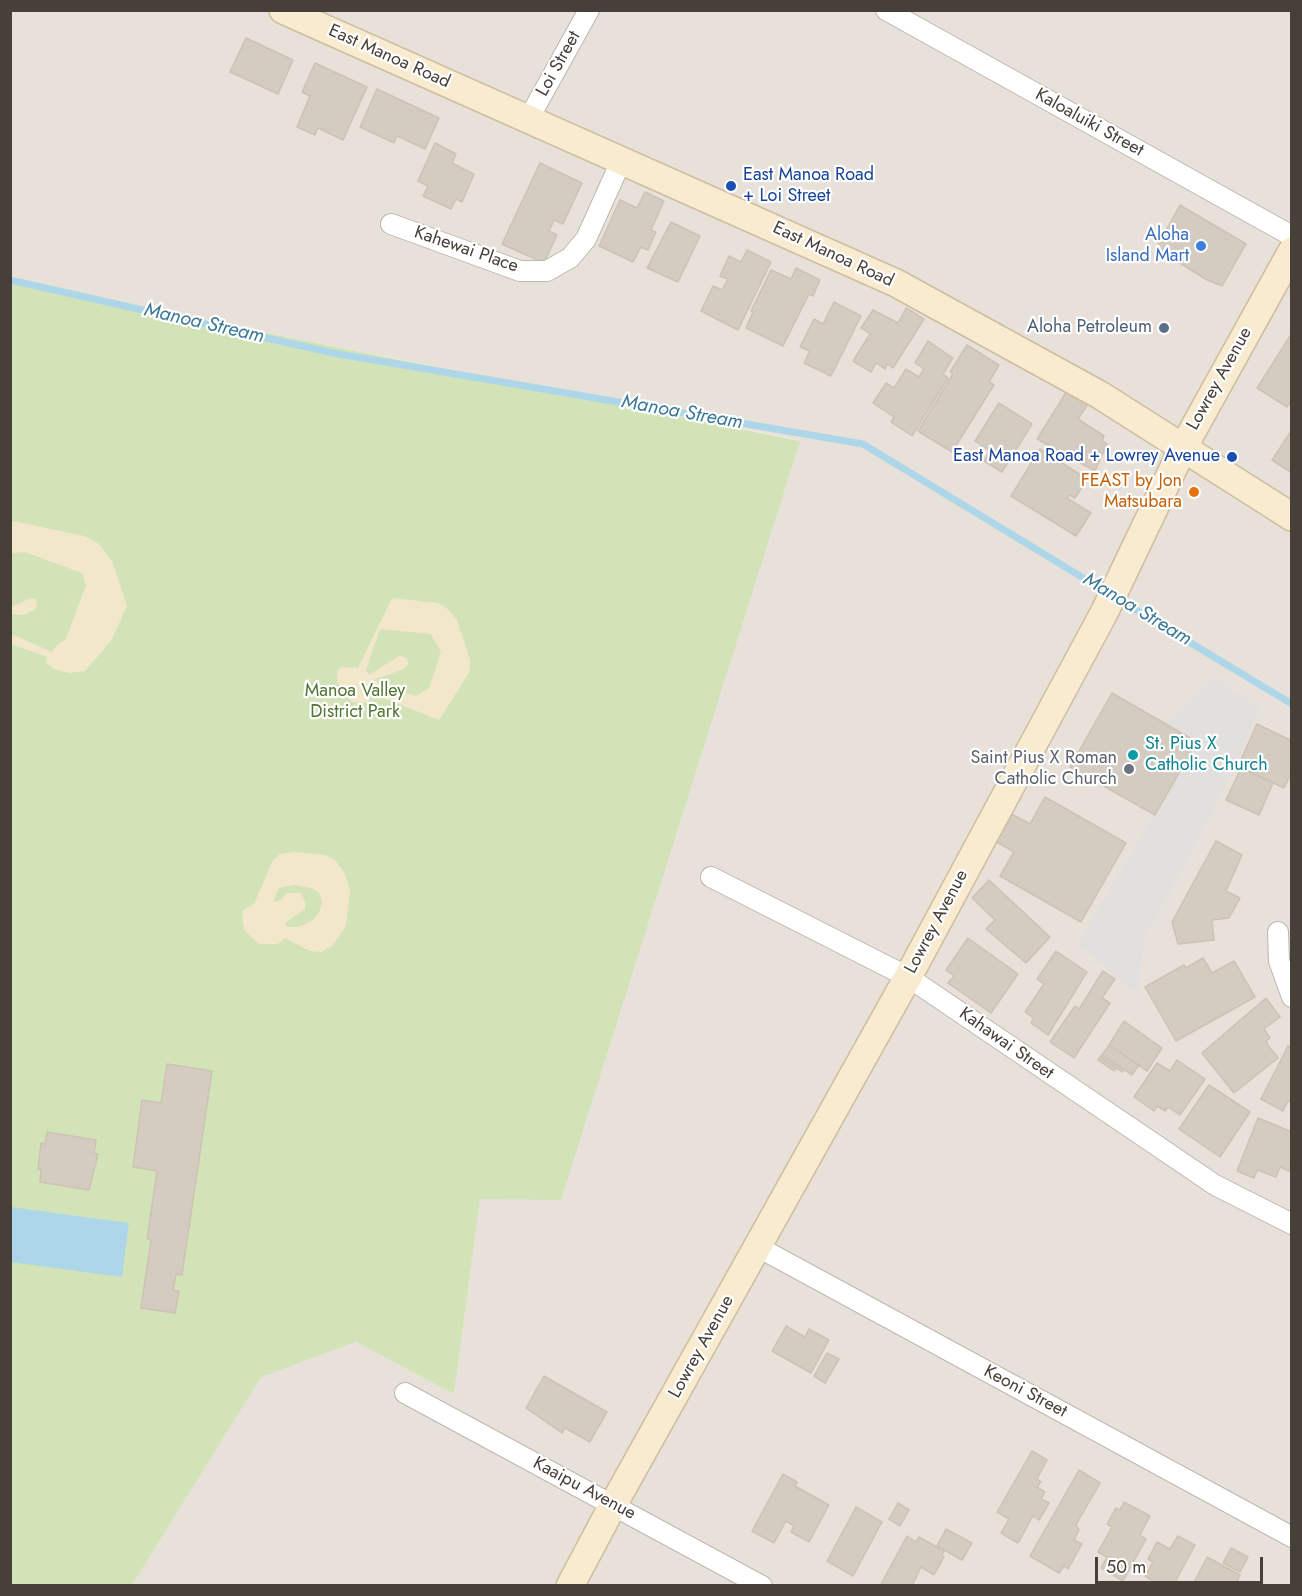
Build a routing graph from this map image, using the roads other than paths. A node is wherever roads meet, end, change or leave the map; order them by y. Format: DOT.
graph roads {
  1 [pos="283,10"];
  2 [pos="589,10"];
  3 [pos="886,10"];
  4 [pos="530,118"];
  5 [pos="622,159"];
  6 [pos="392,224"];
  7 [pos="1292,236"];
  8 [pos="1292,251"];
  9 [pos="1184,446"];
  10 [pos="1292,517"];
  11 [pos="711,877"];
  12 [pos="1278,932"];
  13 [pos="908,977"];
  14 [pos="1292,998"];
  15 [pos="1292,1224"];
  16 [pos="758,1247"];
  17 [pos="405,1393"];
  18 [pos="613,1505"];
  19 [pos="1292,1537"];
  20 [pos="570,1586"];
  21 [pos="762,1586"];
  1 -- 4 [label="street, East Manoa Road"];
  2 -- 4 [label="street, Loi Street"];
  3 -- 7 [label="street, Kaloaluiki Street"];
  4 -- 5 [label="street, East Manoa Road"];
  5 -- 6 [label="street, Kahewai Place"];
  5 -- 9 [label="street, East Manoa Road"];
  8 -- 9 [label="street, Lowrey Avenue"];
  9 -- 10 [label="street, East Manoa Road"];
  9 -- 13 [label="street, Lowrey Avenue"];
  11 -- 13 [label="street, Kahawai Street"];
  12 -- 14 [label="street"];
  13 -- 15 [label="street, Kahawai Street"];
  13 -- 16 [label="street, Lowrey Avenue"];
  16 -- 18 [label="street, Lowrey Avenue"];
  16 -- 19 [label="street, Keoni Street"];
  17 -- 18 [label="street, Kaaipu Avenue"];
  18 -- 20 [label="street, Lowrey Avenue"];
  18 -- 21 [label="street, Kaaipu Avenue"];
}
